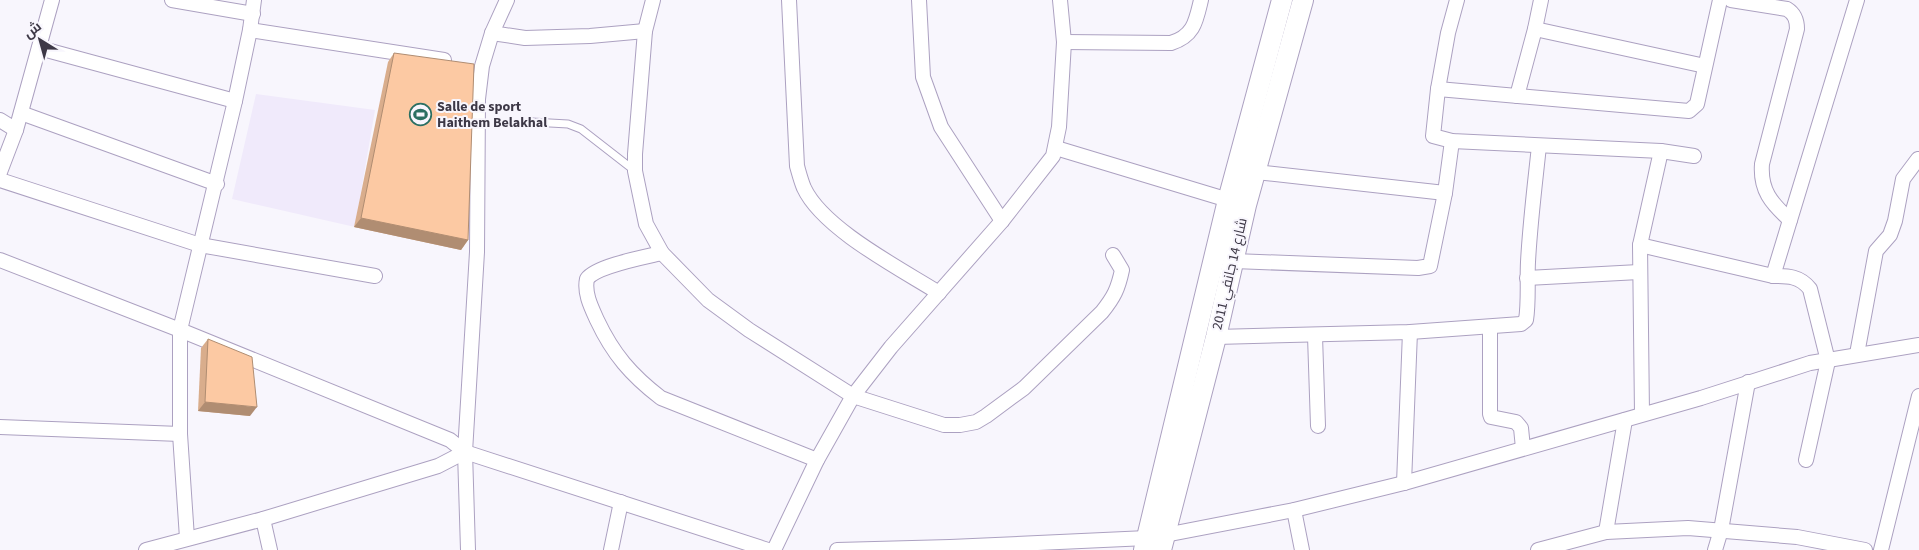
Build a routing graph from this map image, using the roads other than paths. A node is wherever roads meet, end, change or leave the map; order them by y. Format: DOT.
graph roads {
  1 [pos="52,0"];
  2 [pos="172,0"];
  3 [pos="507,0"];
  4 [pos="653,0"];
  5 [pos="789,0"];
  6 [pos="919,0"];
  7 [pos="1060,0"];
  8 [pos="1201,0"];
  9 [pos="1282,0"];
  10 [pos="1303,0"];
  11 [pos="1457,0"];
  12 [pos="1541,0"];
  13 [pos="1720,0"];
  14 [pos="1731,0"];
  15 [pos="1857,0"];
  16 [pos="253,7"];
  17 [pos="1536,29"];
  18 [pos="250,30"];
  19 [pos="645,31"];
  20 [pos="492,33"];
  21 [pos="1064,42"];
  22 [pos="39,48"];
  23 [pos="453,61"];
  24 [pos="1705,66"];
  25 [pos="1438,89"];
  26 [pos="1518,96"];
  27 [pos="235,101"];
  28 [pos="21,113"];
  29 [pos="0,120"];
  30 [pos="532,122"];
  31 [pos="16,130"];
  32 [pos="1452,141"];
  33 [pos="1539,146"];
  34 [pos="1056,148"];
  35 [pos="1661,151"];
  36 [pos="1694,156"];
  37 [pos="1919,160"];
  38 [pos="0,172"];
  39 [pos="635,172"];
  40 [pos="1256,172"];
  41 [pos="0,180"];
  42 [pos="217,184"];
  43 [pos="1445,193"];
  44 [pos="1237,202"];
  45 [pos="1790,220"];
  46 [pos="1002,221"];
  47 [pos="200,245"];
  48 [pos="1640,245"];
  49 [pos="662,253"];
  50 [pos="1113,256"];
  51 [pos="0,260"];
  52 [pos="1234,261"];
  53 [pos="1639,272"];
  54 [pos="376,276"];
  55 [pos="1773,276"];
  56 [pos="1527,278"];
  57 [pos="939,293"];
  58 [pos="1490,328"];
  59 [pos="180,330"];
  60 [pos="1410,332"];
  61 [pos="1315,336"];
  62 [pos="1216,337"];
  63 [pos="1919,345"];
  64 [pos="1857,354"];
  65 [pos="1828,360"];
  66 [pos="1748,382"];
  67 [pos="853,396"];
  68 [pos="1919,396"];
  69 [pos="1642,414"];
  70 [pos="1624,420"];
  71 [pos="1318,426"];
  72 [pos="0,427"];
  73 [pos="180,434"];
  74 [pos="1523,448"];
  75 [pos="465,452"];
  76 [pos="817,460"];
  77 [pos="1806,460"];
  78 [pos="1404,483"];
  79 [pos="621,502"];
  80 [pos="1294,510"];
  81 [pos="263,519"];
  82 [pos="1721,530"];
  83 [pos="1606,532"];
  84 [pos="187,538"];
  85 [pos="1154,543"];
  86 [pos="146,550"];
  87 [pos="270,550"];
  88 [pos="468,550"];
  89 [pos="611,550"];
  90 [pos="768,550"];
  91 [pos="774,550"];
  92 [pos="837,550"];
  93 [pos="1302,550"];
  94 [pos="1538,550"];
  95 [pos="1715,550"];
  96 [pos="1865,550"];
  97 [pos="1881,550"];
  1 -- 22 [label="street"];
  2 -- 16 [label="street"];
  3 -- 20 [label="street"];
  4 -- 19 [label="street"];
  5 -- 57 [label="street"];
  6 -- 46 [label="street"];
  7 -- 21 [label="street"];
  8 -- 21 [label="street"];
  9 -- 44 [label="main road, شارع 14 جانفي 2011"];
  10 -- 40 [label="main road, شارع 14 جانفي 2011"];
  11 -- 25 [label="street"];
  12 -- 17 [label="street"];
  13 -- 24 [label="street"];
  14 -- 45 [label="street"];
  15 -- 45 [label="street"];
  16 -- 18 [label="street"];
  17 -- 24 [label="street"];
  17 -- 26 [label="street"];
  18 -- 23 [label="street"];
  18 -- 27 [label="street"];
  19 -- 20 [label="street"];
  19 -- 39 [label="street"];
  20 -- 75 [label="street"];
  21 -- 34 [label="street"];
  22 -- 27 [label="street"];
  22 -- 28 [label="street"];
  24 -- 26 [label="street"];
  25 -- 26 [label="street"];
  25 -- 32 [label="street"];
  27 -- 42 [label="street"];
  28 -- 31 [label="street"];
  28 -- 42 [label="street"];
  29 -- 31 [label="street"];
  30 -- 39 [label="lane"];
  31 -- 38 [label="street"];
  32 -- 33 [label="street"];
  32 -- 43 [label="street"];
  33 -- 35 [label="street"];
  33 -- 56 [label="street"];
  34 -- 44 [label="street"];
  34 -- 46 [label="street"];
  35 -- 36 [label="street"];
  35 -- 48 [label="street"];
  37 -- 64 [label="street"];
  39 -- 49 [label="street"];
  40 -- 43 [label="street"];
  40 -- 44 [label="main road, شارع 14 جانفي 2011"];
  41 -- 47 [label="street"];
  42 -- 47 [label="street"];
  43 -- 52 [label="street"];
  44 -- 52 [label="main road, شارع 14 جانفي 2011"];
  44 -- 85 [label="main road, شارع 14 جانفي 2011"];
  45 -- 55 [label="street"];
  46 -- 57 [label="street"];
  47 -- 54 [label="street"];
  47 -- 59 [label="street"];
  48 -- 53 [label="street"];
  48 -- 55 [label="street"];
  49 -- 67 [label="street"];
  49 -- 76 [label="street"];
  50 -- 67 [label="street"];
  51 -- 59 [label="street"];
  52 -- 62 [label="main road, شارع 14 جانفي 2011"];
  53 -- 56 [label="street"];
  53 -- 69 [label="street"];
  55 -- 65 [label="street"];
  56 -- 58 [label="street"];
  57 -- 67 [label="street"];
  58 -- 60 [label="street"];
  58 -- 74 [label="street"];
  59 -- 73 [label="street"];
  59 -- 75 [label="street"];
  60 -- 61 [label="street"];
  60 -- 78 [label="street"];
  61 -- 62 [label="street"];
  61 -- 71 [label="street"];
  62 -- 85 [label="main road, شارع 14 جانفي 2011"];
  63 -- 64 [label="street"];
  64 -- 65 [label="street"];
  65 -- 66 [label="street"];
  65 -- 77 [label="street"];
  66 -- 69 [label="street"];
  66 -- 82 [label="street"];
  67 -- 76 [label="street"];
  68 -- 97 [label="street"];
  69 -- 70 [label="street"];
  70 -- 74 [label="street"];
  70 -- 83 [label="street"];
  72 -- 73 [label="street"];
  73 -- 84 [label="street"];
  74 -- 78 [label="street"];
  75 -- 79 [label="street"];
  75 -- 81 [label="street"];
  75 -- 88 [label="street"];
  76 -- 91 [label="street"];
  78 -- 80 [label="street"];
  79 -- 89 [label="street"];
  79 -- 90 [label="street"];
  80 -- 85 [label="street"];
  80 -- 93 [label="street"];
  81 -- 84 [label="street"];
  81 -- 87 [label="street"];
  82 -- 83 [label="street"];
  82 -- 95 [label="street"];
  82 -- 96 [label="street"];
  83 -- 94 [label="street"];
  84 -- 86 [label="street"];
  85 -- 92 [label="street"];
}
